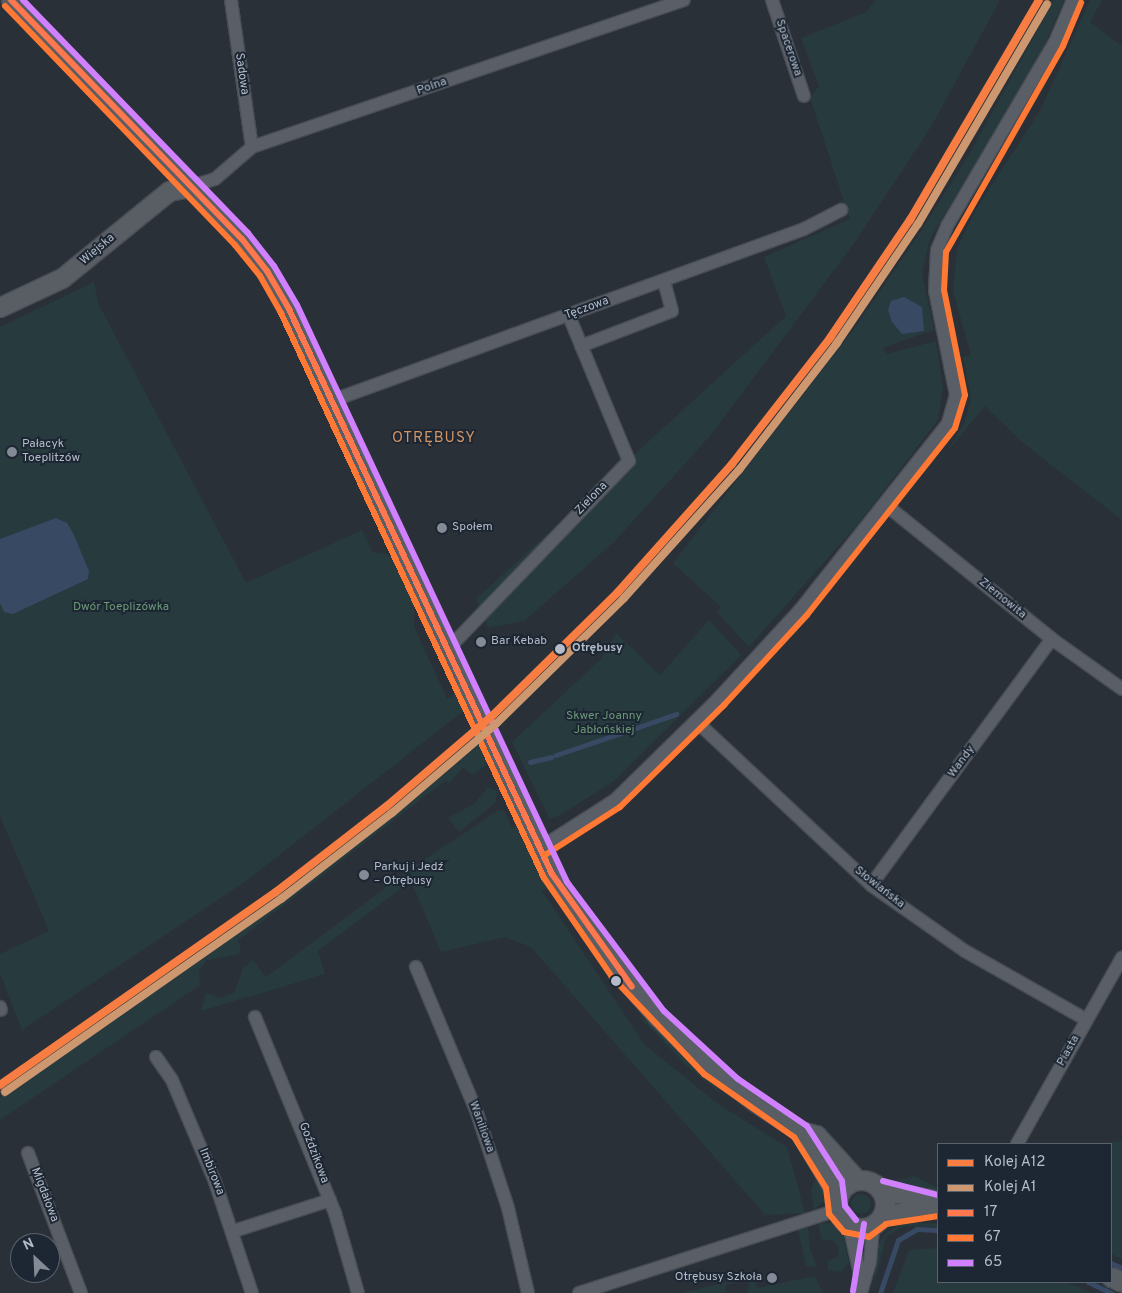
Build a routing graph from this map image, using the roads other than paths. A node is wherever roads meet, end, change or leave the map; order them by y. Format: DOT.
graph roads {
  1 [pos="10,0"];
  2 [pos="231,0"];
  3 [pos="684,0"];
  4 [pos="772,0"];
  5 [pos="1073,0"];
  6 [pos="804,96"];
  7 [pos="252,147"];
  8 [pos="189,187"];
  9 [pos="841,210"];
  10 [pos="664,281"];
  11 [pos="0,307"];
  12 [pos="569,316"];
  13 [pos="581,346"];
  14 [pos="331,401"];
  15 [pos="886,505"];
  16 [pos="1052,639"];
  17 [pos="447,650"];
  18 [pos="1122,689"];
  19 [pos="696,721"];
  20 [pos="540,848"];
  21 [pos="871,885"];
  22 [pos="1122,958"];
  23 [pos="416,967"];
  24 [pos="255,1017"];
  25 [pos="1087,1020"];
  26 [pos="156,1057"];
  27 [pos="800,1131"];
  28 [pos="1018,1143"];
  29 [pos="28,1153"];
  30 [pos="857,1180"];
  31 [pos="881,1190"];
  32 [pos="330,1200"];
  33 [pos="838,1203"];
  34 [pos="937,1206"];
  35 [pos="937,1207"];
  36 [pos="877,1220"];
  37 [pos="849,1225"];
  38 [pos="234,1232"];
  39 [pos="862,1288"];
  40 [pos="81,1293"];
  41 [pos="252,1293"];
  42 [pos="358,1293"];
  43 [pos="528,1293"];
  44 [pos="579,1293"];
  1 -- 8 [label="main road"];
  2 -- 7 [label="street, Sadowa"];
  3 -- 7 [label="street, Polna"];
  4 -- 6 [label="street, Spacerowa"];
  5 -- 15 [label="street"];
  7 -- 8 [label="street, Polna"];
  8 -- 11 [label="main road, Wiejska"];
  8 -- 14 [label="main road"];
  9 -- 10 [label="street, Tęczowa"];
  10 -- 12 [label="street, Tęczowa"];
  10 -- 13 [label="street"];
  12 -- 13 [label="street, Zielona"];
  12 -- 14 [label="street, Tęczowa"];
  13 -- 17 [label="street, Zielona"];
  14 -- 17 [label="main road"];
  15 -- 16 [label="street, Ziemowita"];
  15 -- 19 [label="street"];
  16 -- 18 [label="street, Ziemowita"];
  16 -- 21 [label="street, Wandy"];
  17 -- 20 [label="main road"];
  19 -- 20 [label="street"];
  19 -- 21 [label="street, Słowiańska"];
  20 -- 27 [label="main road"];
  21 -- 25 [label="street, Słowiańska"];
  22 -- 25 [label="street, Piasta"];
  23 -- 43 [label="street, Waniliowa"];
  24 -- 32 [label="street, Goździkowa"];
  25 -- 28 [label="street, Piasta"];
  26 -- 38 [label="street, Imbirowa"];
  27 -- 30 [label="main road"];
  27 -- 33 [label="main road"];
  29 -- 40 [label="street, Migdałowa"];
  30 -- 31 [label="main road"];
  30 -- 33 [label="main road"];
  31 -- 34 [label="main road"];
  31 -- 36 [label="main road"];
  32 -- 38 [label="street"];
  32 -- 42 [label="street, Goździkowa"];
  33 -- 37 [label="main road"];
  33 -- 44 [label="street"];
  35 -- 36 [label="main road"];
  36 -- 37 [label="main road"];
  36 -- 39 [label="street"];
  37 -- 39 [label="street"];
  38 -- 41 [label="street, Imbirowa"];
}
